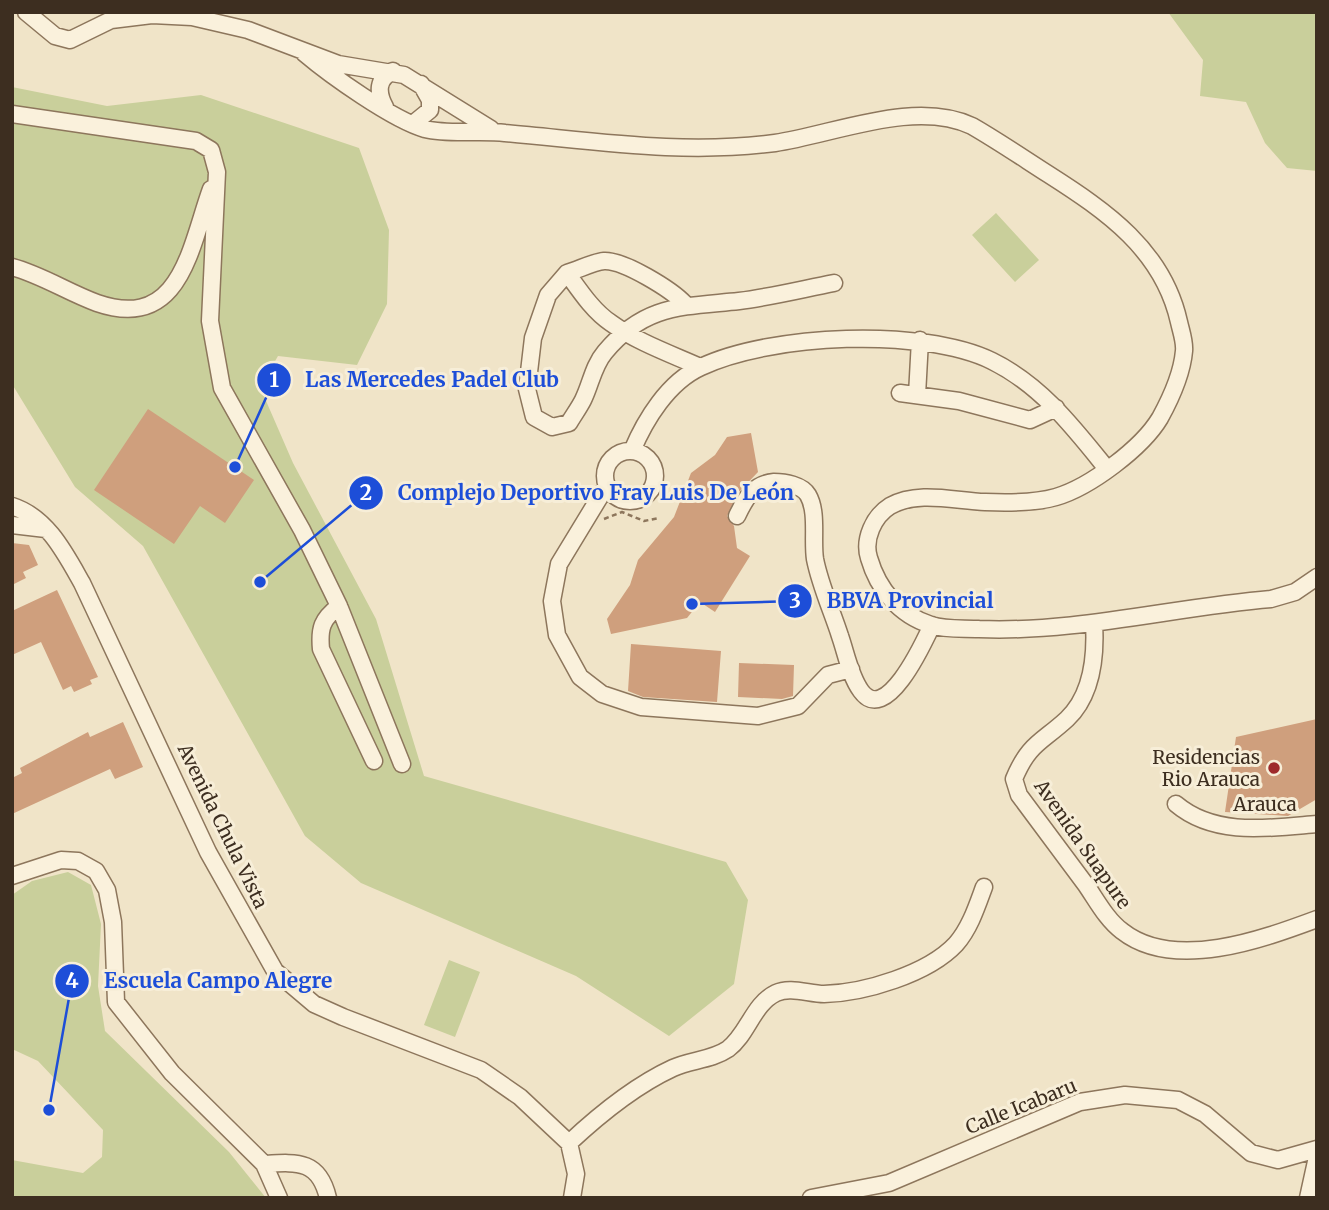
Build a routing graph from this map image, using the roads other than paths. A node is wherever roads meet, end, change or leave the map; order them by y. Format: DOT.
graph roads {
  1 [pos="26,12"];
  2 [pos="304,53"];
  3 [pos="393,72"];
  4 [pos="420,82"];
  5 [pos="385,107"];
  6 [pos="12,114"];
  7 [pos="414,123"];
  8 [pos="499,132"];
  9 [pos="217,172"];
  10 [pos="12,267"];
  11 [pos="567,273"];
  12 [pos="834,283"];
  13 [pos="685,304"];
  14 [pos="625,331"];
  15 [pos="920,340"];
  16 [pos="700,367"];
  17 [pos="1056,408"];
  18 [pos="632,451"];
  19 [pos="1107,469"];
  20 [pos="607,485"];
  21 [pos="12,506"];
  22 [pos="737,516"];
  23 [pos="12,525"];
  24 [pos="46,530"];
  25 [pos="1317,577"];
  26 [pos="339,606"];
  27 [pos="1094,622"];
  28 [pos="932,625"];
  29 [pos="851,669"];
  30 [pos="374,761"];
  31 [pos="402,764"];
  32 [pos="1177,804"];
  33 [pos="1317,824"];
  34 [pos="12,876"];
  35 [pos="984,887"];
  36 [pos="1317,919"];
  37 [pos="569,1143"];
  38 [pos="1317,1149"];
  39 [pos="1317,1157"];
  40 [pos="264,1164"];
  41 [pos="279,1198"];
  42 [pos="328,1198"];
  43 [pos="572,1198"];
  44 [pos="811,1198"];
  45 [pos="1308,1198"];
  1 -- 2 [label="street"];
  2 -- 3 [label="street"];
  2 -- 5 [label="street"];
  3 -- 4 [label="street"];
  3 -- 5 [label="street"];
  4 -- 7 [label="street"];
  4 -- 8 [label="street"];
  5 -- 7 [label="street"];
  6 -- 9 [label="street"];
  7 -- 8 [label="street"];
  8 -- 19 [label="street"];
  9 -- 10 [label="street"];
  9 -- 26 [label="street"];
  11 -- 13 [label="street"];
  11 -- 14 [label="street"];
  11 -- 14 [label="street"];
  12 -- 13 [label="street"];
  13 -- 14 [label="street"];
  14 -- 16 [label="street"];
  15 -- 16 [label="street"];
  15 -- 17 [label="street"];
  15 -- 17 [label="street"];
  16 -- 18 [label="street"];
  17 -- 19 [label="street"];
  18 -- 20 [label="street"];
  18 -- 20 [label="street"];
  19 -- 28 [label="street"];
  20 -- 29 [label="street"];
  21 -- 24 [label="street, Avenida Chula Vista"];
  22 -- 29 [label="street"];
  23 -- 24 [label="street"];
  24 -- 37 [label="street, Avenida Chula Vista"];
  25 -- 27 [label="street"];
  26 -- 30 [label="street"];
  26 -- 31 [label="street"];
  27 -- 28 [label="street"];
  27 -- 36 [label="street, Avenida Suapure"];
  28 -- 29 [label="street"];
  32 -- 33 [label="street, Arauca"];
  34 -- 40 [label="street"];
  35 -- 37 [label="street"];
  37 -- 43 [label="street"];
  38 -- 44 [label="street, Calle Icabaru"];
  39 -- 45 [label="street"];
  40 -- 41 [label="street"];
  40 -- 42 [label="street"];
}
